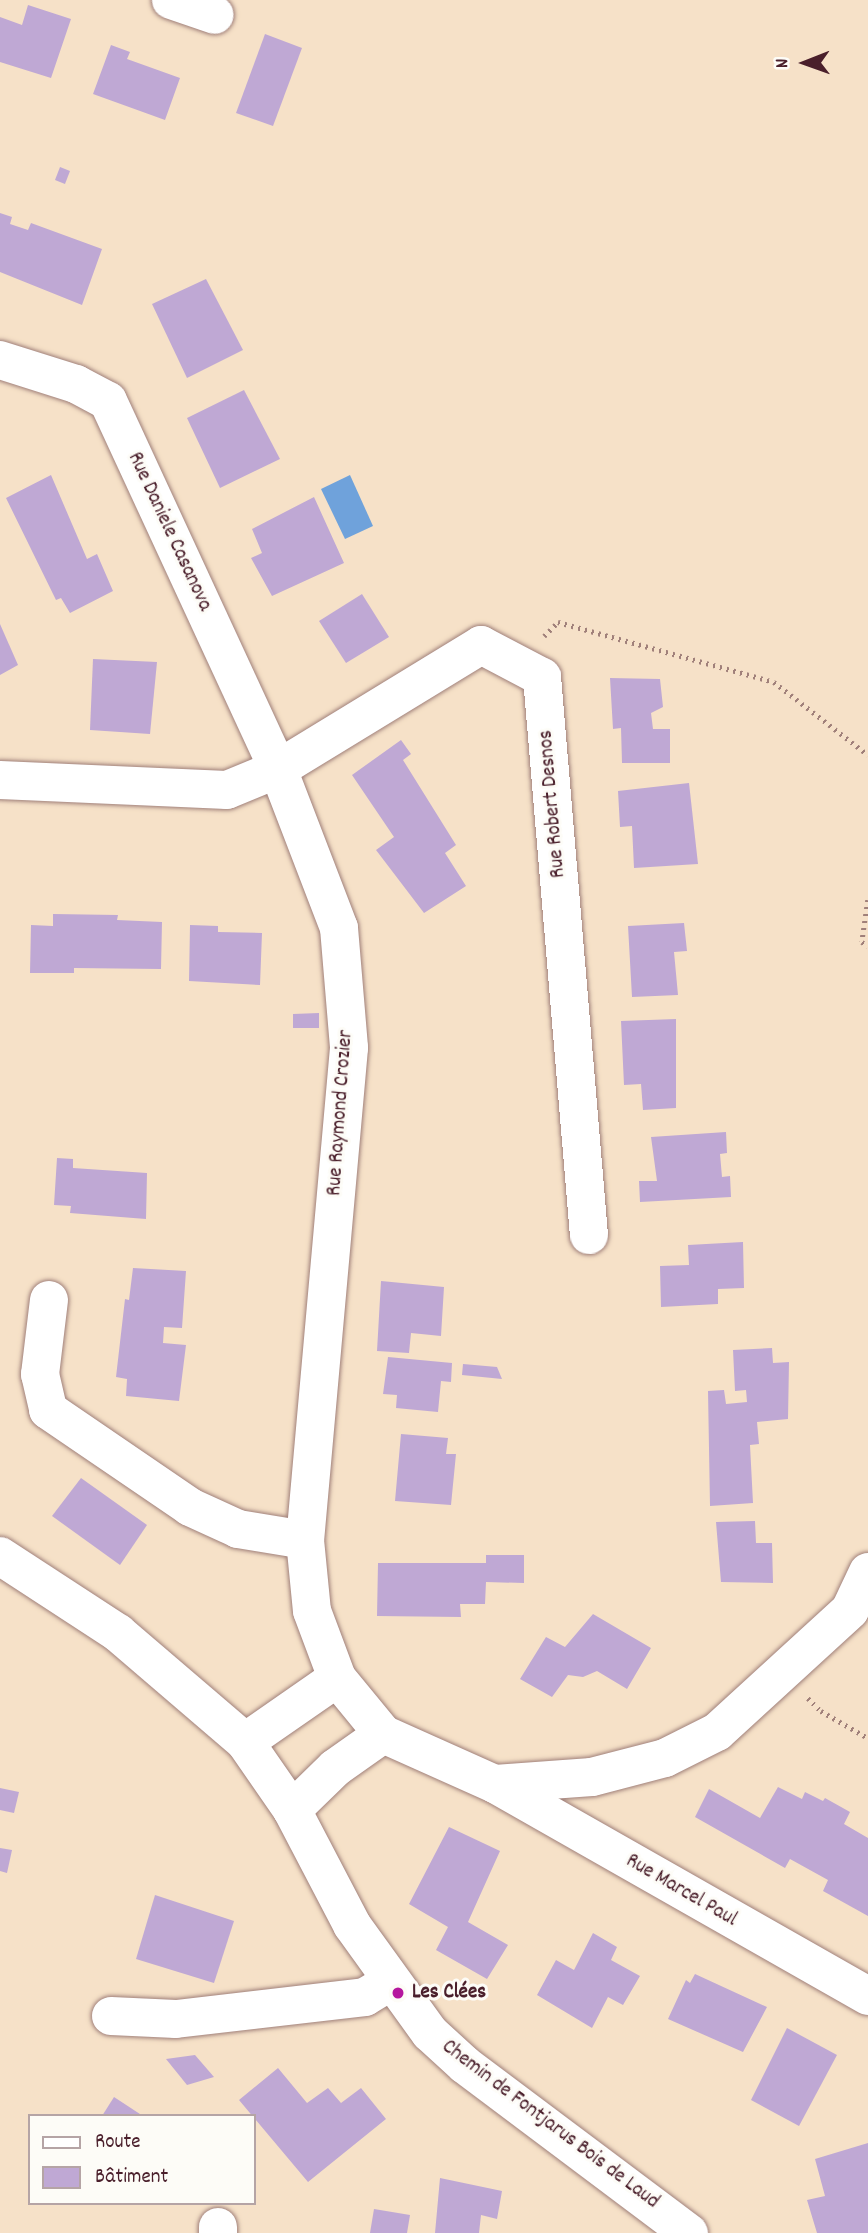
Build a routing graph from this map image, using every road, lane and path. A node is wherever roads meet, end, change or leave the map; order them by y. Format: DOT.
graph roads {
  1 [pos="171,0"];
  2 [pos="215,15"];
  3 [pos="0,359"];
  4 [pos="515,663"];
  5 [pos="868,755"];
  6 [pos="278,769"];
  7 [pos="0,779"];
  8 [pos="868,900"];
  9 [pos="868,946"];
  10 [pos="589,1235"];
  11 [pos="49,1300"];
  12 [pos="305,1540"];
  13 [pos="0,1556"];
  14 [pos="868,1572"];
  15 [pos="785,1673"];
  16 [pos="337,1678"];
  17 [pos="383,1734"];
  18 [pos="868,1738"];
  19 [pos="245,1742"];
  20 [pos="495,1784"];
  21 [pos="292,1810"];
  22 [pos="390,1982"];
  23 [pos="868,1996"];
  24 [pos="111,2016"];
  25 [pos="689,2233"];
  1 -- 2 [label="street"];
  3 -- 6 [label="street, Rue Daniele Casanova"];
  4 -- 5 [label="path"];
  4 -- 6 [label="street, Rue Robert Desnos"];
  4 -- 10 [label="street, Rue Robert Desnos"];
  6 -- 7 [label="street"];
  6 -- 12 [label="street, Rue Raymond Crozier"];
  8 -- 9 [label="path"];
  11 -- 12 [label="street"];
  12 -- 16 [label="street, Rue Raymond Crozier"];
  13 -- 19 [label="street, Chemin de Fontjarus Bois de Laud"];
  14 -- 15 [label="street"];
  15 -- 18 [label="path"];
  15 -- 20 [label="street"];
  16 -- 17 [label="street, Rue Raymond Crozier"];
  16 -- 19 [label="street"];
  17 -- 20 [label="street, Rue Marcel Paul"];
  17 -- 21 [label="street"];
  19 -- 21 [label="street, Chemin de Fontjarus Bois de Laud"];
  20 -- 23 [label="street, Rue Marcel Paul"];
  21 -- 22 [label="street, Chemin de Fontjarus Bois de Laud"];
  22 -- 24 [label="street"];
  22 -- 25 [label="street, Chemin de Fontjarus Bois de Laud"];
}
